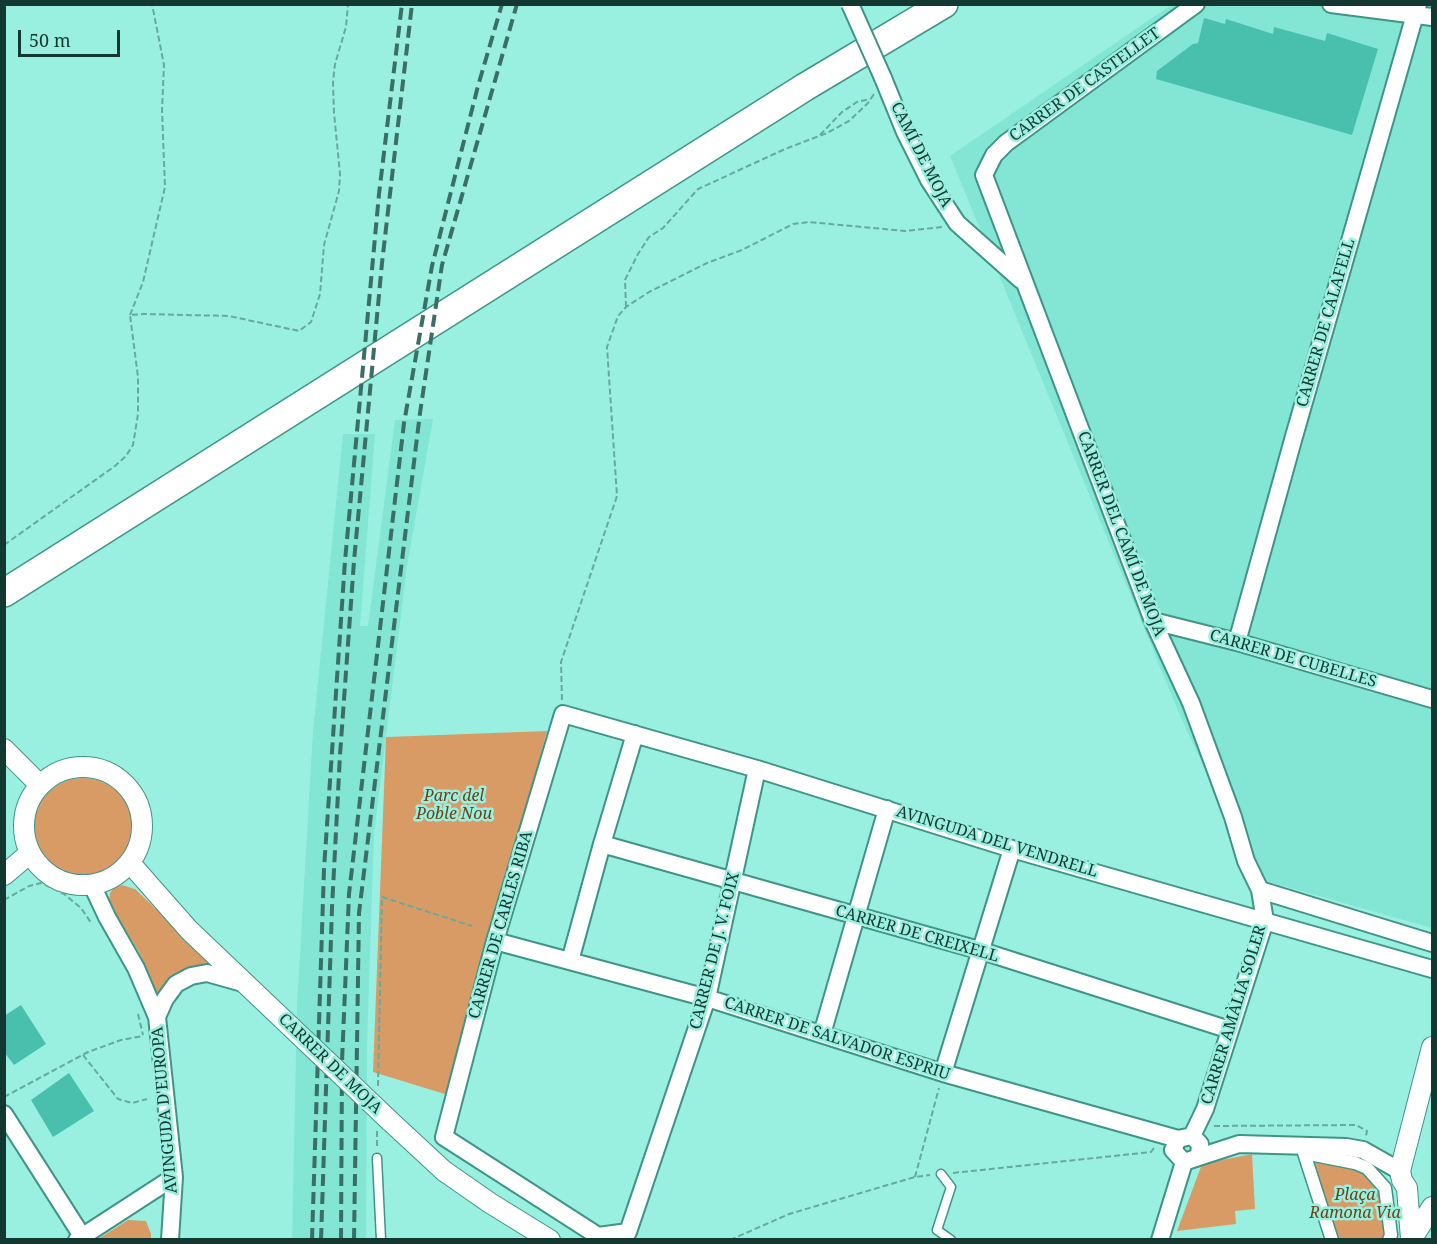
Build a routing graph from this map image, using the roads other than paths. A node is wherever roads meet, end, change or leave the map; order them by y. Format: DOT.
graph roads {
  1 [pos="850,4"];
  2 [pos="944,4"];
  3 [pos="1196,4"];
  4 [pos="1331,4"];
  5 [pos="1417,10"];
  6 [pos="1432,17"];
  7 [pos="984,175"];
  8 [pos="1023,282"];
  9 [pos="4,593"];
  10 [pos="1153,621"];
  11 [pos="1237,642"];
  12 [pos="1432,699"];
  13 [pos="563,714"];
  14 [pos="635,734"];
  15 [pos="4,749"];
  16 [pos="757,769"];
  17 [pos="40,785"];
  18 [pos="887,809"];
  19 [pos="602,844"];
  20 [pos="1012,849"];
  21 [pos="30,853"];
  22 [pos="130,863"];
  23 [pos="4,875"];
  24 [pos="733,881"];
  25 [pos="92,885"];
  26 [pos="1260,890"];
  27 [pos="856,916"];
  28 [pos="1265,921"];
  29 [pos="495,941"];
  30 [pos="1432,943"];
  31 [pos="982,951"];
  32 [pos="570,961"];
  33 [pos="1432,969"];
  34 [pos="246,984"];
  35 [pos="707,998"];
  36 [pos="157,1017"];
  37 [pos="1230,1030"];
  38 [pos="822,1034"];
  39 [pos="1432,1047"];
  40 [pos="943,1073"];
  41 [pos="4,1114"];
  42 [pos="1185,1137"];
  43 [pos="377,1158"];
  44 [pos="1191,1160"];
  45 [pos="941,1174"];
  46 [pos="174,1177"];
  47 [pos="1403,1179"];
  48 [pos="1432,1195"];
  49 [pos="1432,1207"];
  50 [pos="598,1236"];
  51 [pos="629,1236"];
  52 [pos="80,1238"];
  53 [pos="170,1239"];
  54 [pos="381,1239"];
  55 [pos="550,1239"];
  56 [pos="951,1239"];
  57 [pos="1160,1239"];
  58 [pos="1332,1239"];
  59 [pos="1389,1239"];
  60 [pos="1411,1239"];
  1 -- 8 [label="street, CAMÍ DE MOJA, bridge"];
  2 -- 9 [label="highway"];
  3 -- 7 [label="street, CARRER DE CASTELLET"];
  4 -- 5 [label="street"];
  5 -- 6 [label="street"];
  5 -- 11 [label="street, CARRER DE CALAFELL"];
  7 -- 8 [label="street, CARRER DEL CAMÍ DE MOJA"];
  8 -- 10 [label="street, CARRER DEL CAMÍ DE MOJA"];
  10 -- 11 [label="street, CARRER DE CUBELLES"];
  10 -- 26 [label="street, CARRER DEL CAMÍ DE MOJA"];
  11 -- 12 [label="street, CARRER DE CUBELLES"];
  13 -- 14 [label="street, AVINGUDA DEL VENDRELL"];
  13 -- 29 [label="street, CARRER DE CARLES RIBA"];
  14 -- 16 [label="street, AVINGUDA DEL VENDRELL"];
  14 -- 19 [label="street"];
  15 -- 17 [label="street"];
  16 -- 18 [label="street, AVINGUDA DEL VENDRELL"];
  16 -- 24 [label="street, CARRER DE J. V. FOIX"];
  17 -- 21 [label="street"];
  17 -- 22 [label="street"];
  18 -- 20 [label="street, AVINGUDA DEL VENDRELL"];
  18 -- 27 [label="street"];
  19 -- 24 [label="street, CARRER DE CREIXELL"];
  19 -- 32 [label="street"];
  20 -- 28 [label="street, AVINGUDA DEL VENDRELL"];
  20 -- 31 [label="street"];
  21 -- 23 [label="street"];
  21 -- 25 [label="street"];
  22 -- 25 [label="street"];
  22 -- 34 [label="street, CARRER DE MOJA"];
  24 -- 27 [label="street, CARRER DE CREIXELL"];
  24 -- 35 [label="street, CARRER DE J. V. FOIX"];
  25 -- 36 [label="street, AVINGUDA D'EUROPA"];
  26 -- 28 [label="street, CARRER AMÀLIA SOLER"];
  26 -- 30 [label="street"];
  27 -- 31 [label="street, CARRER DE CREIXELL"];
  27 -- 38 [label="street"];
  28 -- 33 [label="street, AVINGUDA DEL VENDRELL"];
  28 -- 37 [label="street, CARRER AMÀLIA SOLER"];
  29 -- 32 [label="street, CARRER DE SALVADOR ESPRIU"];
  29 -- 50 [label="street, CARRER DE CARLES RIBA"];
  31 -- 37 [label="street, CARRER DE CREIXELL"];
  31 -- 40 [label="street"];
  32 -- 35 [label="street, CARRER DE SALVADOR ESPRIU"];
  34 -- 36 [label="street, AVINGUDA D'EUROPA"];
  34 -- 55 [label="street, CARRER DE MOJA, bridge"];
  35 -- 38 [label="street, CARRER DE SALVADOR ESPRIU"];
  35 -- 51 [label="street, CARRER DE J. V. FOIX"];
  36 -- 46 [label="street, AVINGUDA D'EUROPA"];
  37 -- 42 [label="street, CARRER AMÀLIA SOLER"];
  38 -- 40 [label="street, CARRER DE SALVADOR ESPRIU"];
  39 -- 47 [label="street"];
  40 -- 42 [label="street, CARRER DE SALVADOR ESPRIU"];
  41 -- 52 [label="street"];
  42 -- 44 [label="street"];
  42 -- 44 [label="street"];
  43 -- 54 [label="lane"];
  44 -- 47 [label="street"];
  44 -- 57 [label="street"];
  45 -- 56 [label="lane"];
  46 -- 52 [label="street"];
  46 -- 53 [label="street, AVINGUDA D'EUROPA"];
  47 -- 48 [label="street"];
  47 -- 60 [label="street"];
  49 -- 60 [label="street"];
  50 -- 51 [label="street, CARRER DE J. V. FOIX"];
  58 -- 59 [label="street"];
}
